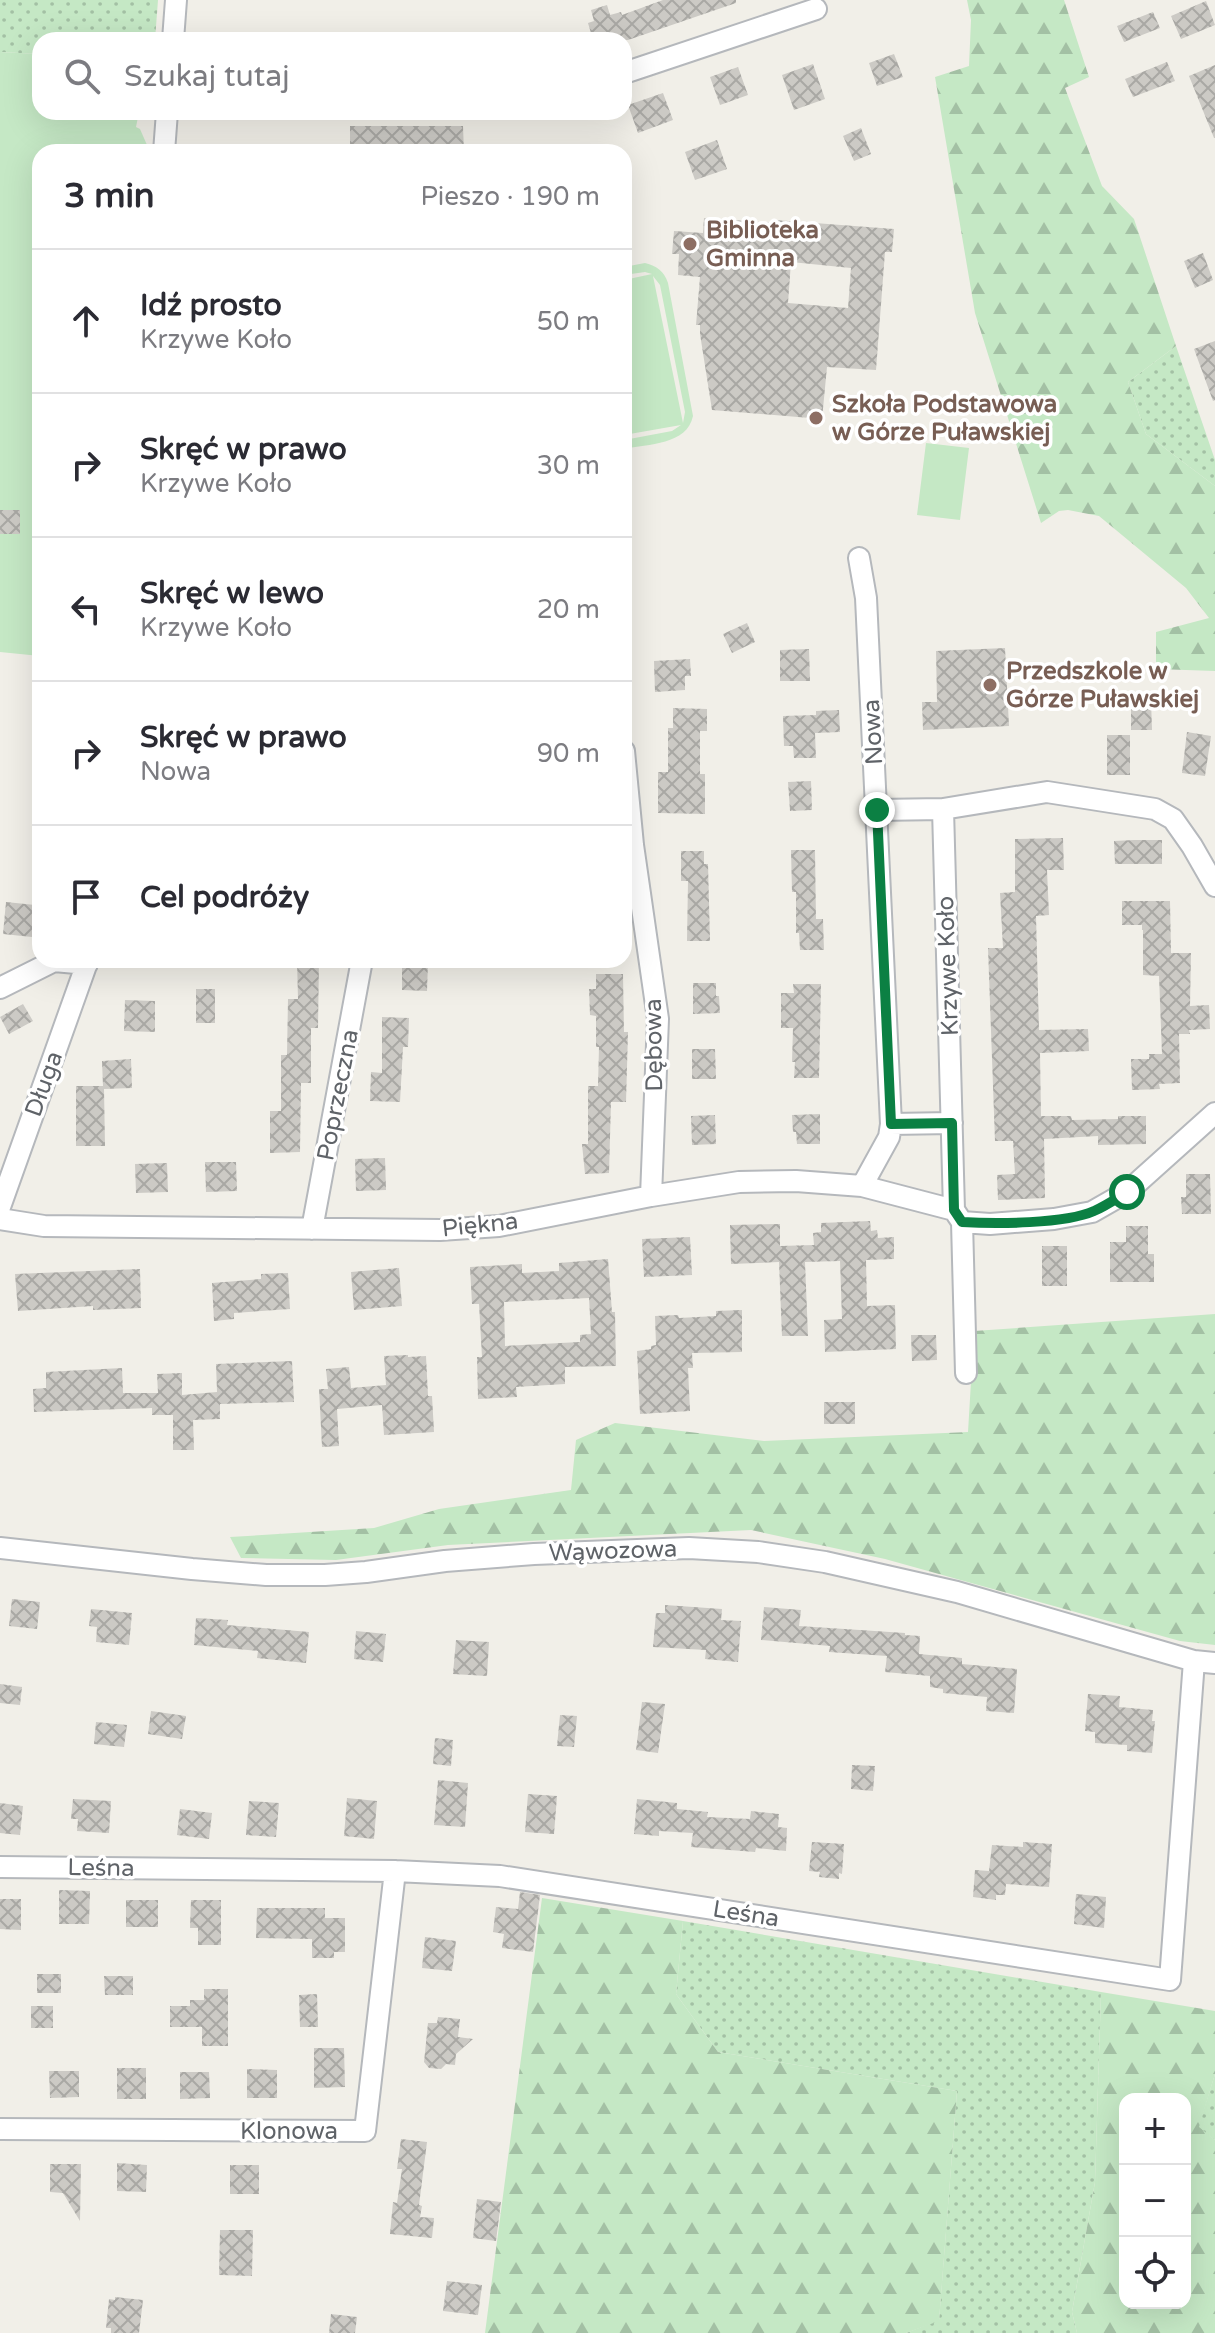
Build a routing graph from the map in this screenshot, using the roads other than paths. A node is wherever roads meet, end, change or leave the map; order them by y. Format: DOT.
graph roads {
  1 [pos="176,0"];
  2 [pos="816,9"];
  3 [pos="174,32"];
  4 [pos="632,70"];
  5 [pos="166,120"];
  6 [pos="165,144"];
  7 [pos="859,558"];
  8 [pos="943,809"];
  9 [pos="877,810"];
  10 [pos="632,835"];
  11 [pos="1215,886"];
  12 [pos="40,968"];
  13 [pos="85,968"];
  14 [pos="361,968"];
  15 [pos="0,988"];
  16 [pos="1215,1113"];
  17 [pos="952,1123"];
  18 [pos="891,1124"];
  19 [pos="862,1186"];
  20 [pos="651,1196"];
  21 [pos="0,1207"];
  22 [pos="958,1216"];
  23 [pos="0,1219"];
  24 [pos="312,1229"];
  25 [pos="966,1373"];
  26 [pos="0,1548"];
  27 [pos="1194,1661"];
  28 [pos="1215,1663"];
  29 [pos="0,1867"];
  30 [pos="395,1871"];
  31 [pos="0,2129"];
  1 -- 3 [label="street"];
  2 -- 4 [label="street"];
  5 -- 6 [label="street"];
  7 -- 9 [label="street, Nowa"];
  8 -- 9 [label="street"];
  8 -- 11 [label="street"];
  8 -- 17 [label="street, Krzywe Koło"];
  9 -- 18 [label="street, Nowa"];
  10 -- 20 [label="street, Dębowa"];
  12 -- 15 [label="street"];
  13 -- 21 [label="street, Długa"];
  14 -- 24 [label="street, Poprzeczna"];
  16 -- 22 [label="street"];
  17 -- 18 [label="street"];
  17 -- 22 [label="street, Krzywe Koło"];
  18 -- 19 [label="street, Nowa"];
  19 -- 20 [label="street, Piękna"];
  19 -- 22 [label="street, Piękna"];
  20 -- 24 [label="street, Piękna"];
  22 -- 25 [label="street, Krzywe Koło"];
  23 -- 24 [label="street, Piękna"];
  26 -- 27 [label="street, Wąwozowa"];
  27 -- 28 [label="street, Wąwozowa"];
  27 -- 30 [label="street, Leśna"];
  29 -- 30 [label="street, Leśna"];
  30 -- 31 [label="street, Klonowa"];
}
